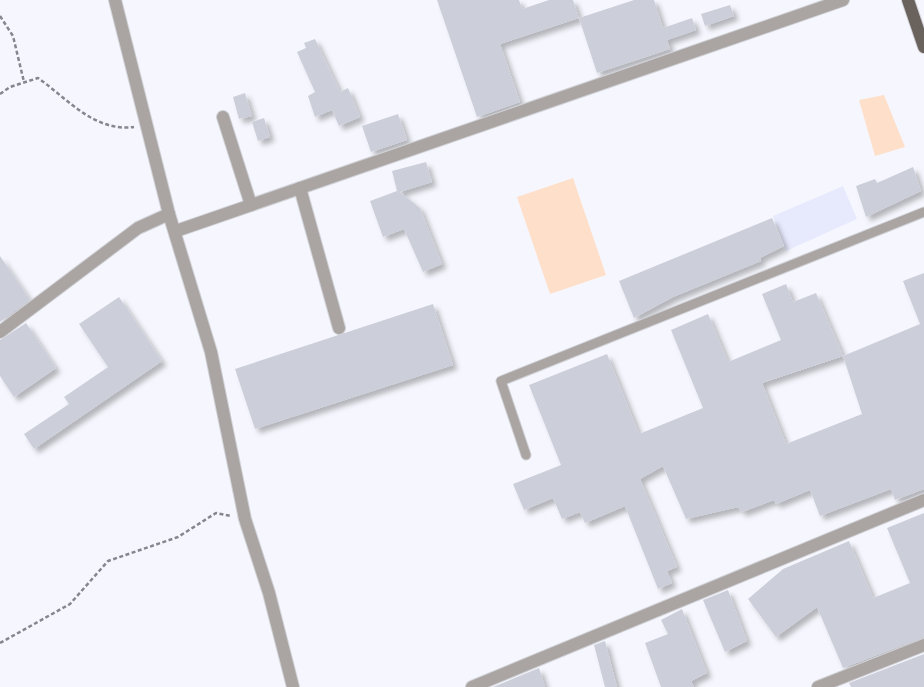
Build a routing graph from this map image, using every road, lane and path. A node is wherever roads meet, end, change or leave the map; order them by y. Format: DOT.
graph roads {
  1 [pos="115,0"];
  2 [pos="843,0"];
  3 [pos="908,0"];
  4 [pos="0,16"];
  5 [pos="924,47"];
  6 [pos="24,82"];
  7 [pos="0,94"];
  8 [pos="223,117"];
  9 [pos="146,125"];
  10 [pos="300,188"];
  11 [pos="251,205"];
  12 [pos="924,212"];
  13 [pos="169,214"];
  14 [pos="176,231"];
  15 [pos="339,328"];
  16 [pos="0,332"];
  17 [pos="526,455"];
  18 [pos="924,500"];
  19 [pos="245,519"];
  20 [pos="0,642"];
  21 [pos="924,645"];
  22 [pos="293,687"];
  23 [pos="472,687"];
  24 [pos="818,687"];
  1 -- 9 [label="street"];
  2 -- 10 [label="street"];
  3 -- 5 [label="main road"];
  4 -- 6 [label="path"];
  6 -- 7 [label="path"];
  6 -- 9 [label="path"];
  8 -- 11 [label="street"];
  9 -- 13 [label="street"];
  10 -- 11 [label="street"];
  10 -- 15 [label="street"];
  11 -- 14 [label="street"];
  12 -- 17 [label="lane"];
  13 -- 14 [label="street"];
  13 -- 16 [label="street"];
  14 -- 19 [label="street"];
  18 -- 23 [label="street"];
  19 -- 20 [label="path"];
  19 -- 22 [label="street"];
  21 -- 24 [label="street"];
}
